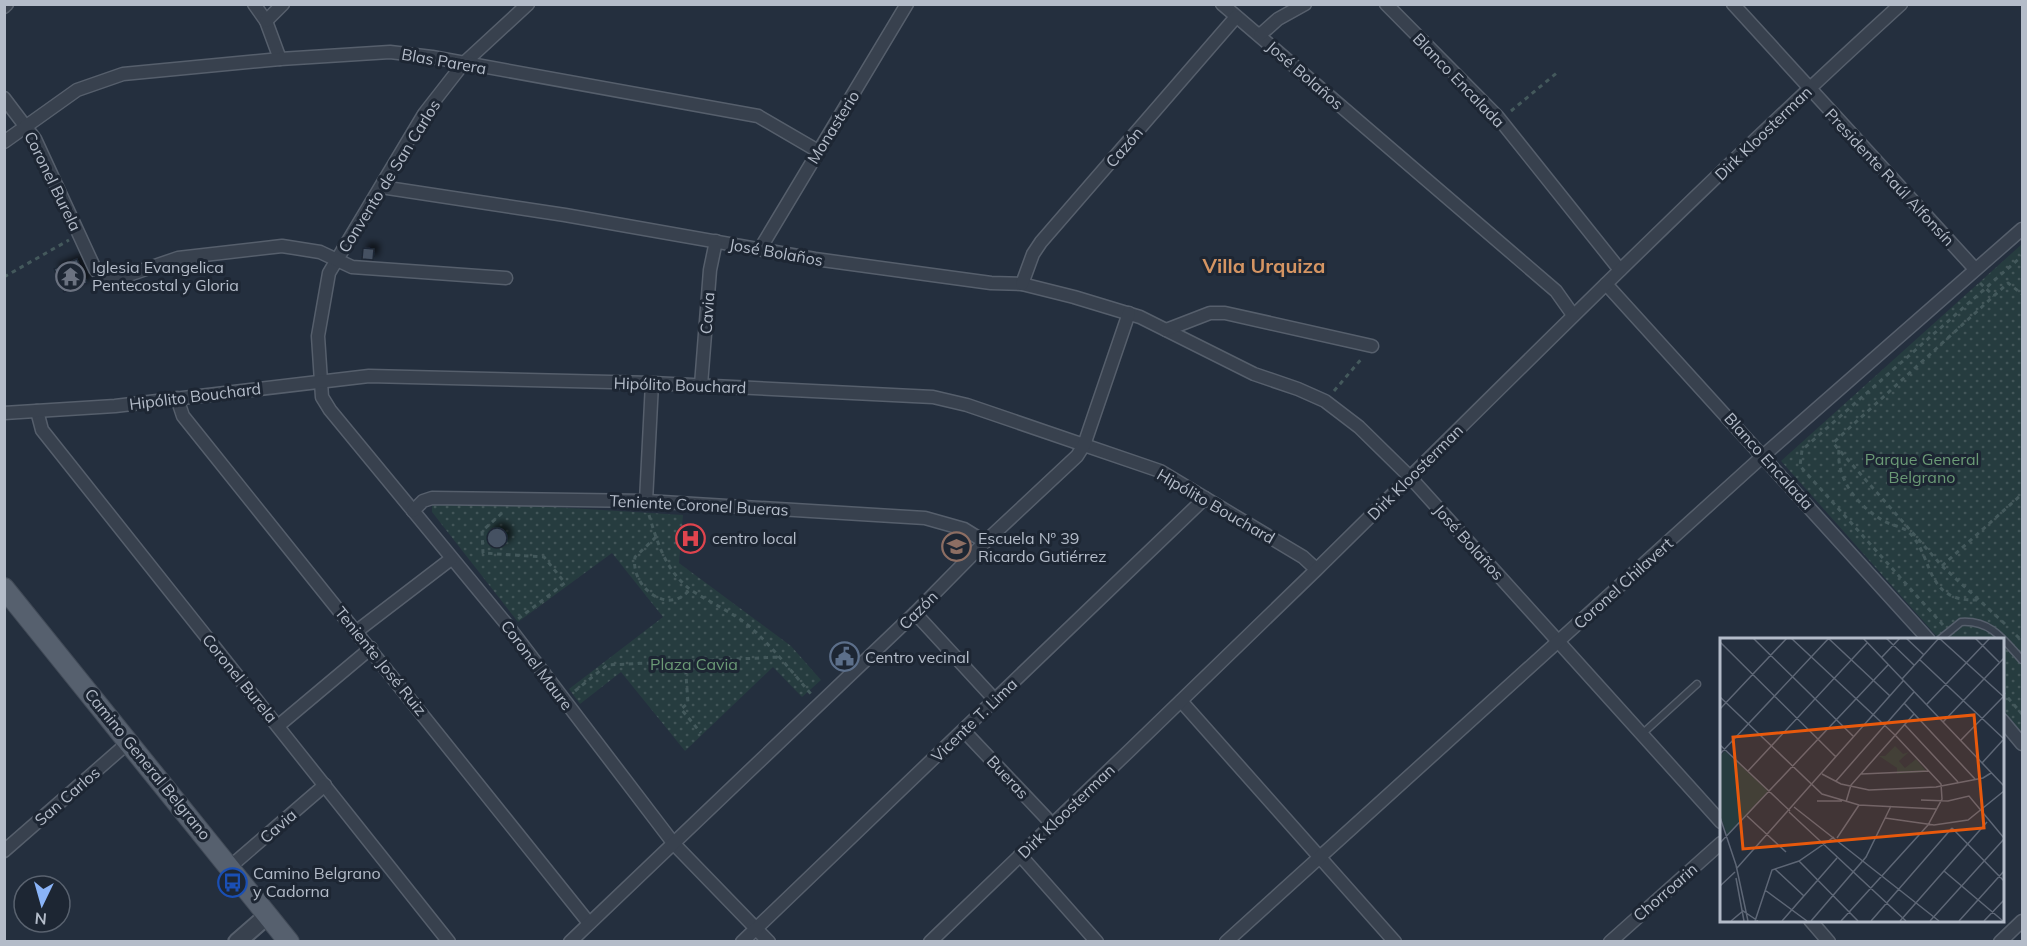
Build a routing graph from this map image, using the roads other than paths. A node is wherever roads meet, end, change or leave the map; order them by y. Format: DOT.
graph roads {
  1 [pos="254,4"];
  2 [pos="283,4"];
  3 [pos="528,4"];
  4 [pos="907,4"];
  5 [pos="1222,4"];
  6 [pos="1305,4"];
  7 [pos="1386,4"];
  8 [pos="1733,4"];
  9 [pos="1901,4"];
  10 [pos="1236,17"];
  11 [pos="266,21"];
  12 [pos="1260,35"];
  13 [pos="280,59"];
  14 [pos="463,64"];
  15 [pos="1809,88"];
  16 [pos="4,98"];
  17 [pos="26,126"];
  18 [pos="4,142"];
  19 [pos="818,151"];
  20 [pos="381,187"];
  21 [pos="2022,229"];
  22 [pos="716,242"];
  23 [pos="760,249"];
  24 [pos="337,261"];
  25 [pos="1620,270"];
  26 [pos="1972,272"];
  27 [pos="506,278"];
  28 [pos="1022,284"];
  29 [pos="1606,284"];
  30 [pos="1129,314"];
  31 [pos="1573,315"];
  32 [pos="1166,330"];
  33 [pos="1372,346"];
  34 [pos="321,380"];
  35 [pos="652,383"];
  36 [pos="701,385"];
  37 [pos="177,398"];
  38 [pos="37,411"];
  39 [pos="4,413"];
  40 [pos="1084,445"];
  41 [pos="1764,455"];
  42 [pos="1410,477"];
  43 [pos="1205,498"];
  44 [pos="646,501"];
  45 [pos="413,511"];
  46 [pos="985,542"];
  47 [pos="451,558"];
  48 [pos="1316,569"];
  49 [pos="4,588"];
  50 [pos="915,614"];
  51 [pos="357,631"];
  52 [pos="1927,638"];
  53 [pos="1941,638"];
  54 [pos="2001,638"];
  55 [pos="2003,640"];
  56 [pos="1558,642"];
  57 [pos="371,648"];
  58 [pos="2022,660"];
  59 [pos="1697,684"];
  60 [pos="995,699"];
  61 [pos="1181,701"];
  62 [pos="2003,722"];
  63 [pos="279,726"];
  64 [pos="964,731"];
  65 [pos="1642,735"];
  66 [pos="130,741"];
  67 [pos="2022,744"];
  68 [pos="325,786"];
  69 [pos="1720,821"];
  70 [pos="1052,824"];
  71 [pos="674,844"];
  72 [pos="1720,844"];
  73 [pos="4,851"];
  74 [pos="1020,855"];
  75 [pos="1320,858"];
  76 [pos="231,866"];
  77 [pos="268,915"];
  78 [pos="2022,921"];
  79 [pos="1811,922"];
  80 [pos="589,923"];
  81 [pos="755,928"];
  82 [pos="237,942"];
  83 [pos="289,942"];
  84 [pos="449,942"];
  85 [pos="570,942"];
  86 [pos="741,942"];
  87 [pos="769,942"];
  88 [pos="930,942"];
  89 [pos="1097,942"];
  90 [pos="1226,942"];
  91 [pos="1395,942"];
  92 [pos="1610,942"];
  93 [pos="1829,942"];
  94 [pos="2000,942"];
  1 -- 11 [label="street"];
  2 -- 11 [label="street"];
  3 -- 14 [label="street, Convento de San Carlos"];
  4 -- 19 [label="street, Monasterio"];
  5 -- 10 [label="street, José Bolaños"];
  6 -- 12 [label="street"];
  7 -- 25 [label="street, Blanco Encalada"];
  8 -- 15 [label="street, Presidente Raúl Alfonsín"];
  9 -- 15 [label="street, Dirk Kloosterman"];
  10 -- 12 [label="street, José Bolaños"];
  10 -- 28 [label="street, Cazón"];
  11 -- 13 [label="street"];
  12 -- 31 [label="street, José Bolaños"];
  13 -- 14 [label="street, Blas Parera"];
  13 -- 17 [label="street, Blas Parera"];
  14 -- 19 [label="street, Blas Parera"];
  14 -- 20 [label="street, Convento de San Carlos"];
  15 -- 25 [label="street, Dirk Kloosterman"];
  15 -- 26 [label="street, Presidente Raúl Alfonsín"];
  16 -- 17 [label="street, Coronel Burela"];
  17 -- 18 [label="street, Blas Parera"];
  17 -- 24 [label="street, Coronel Burela"];
  19 -- 23 [label="street, Monasterio"];
  20 -- 22 [label="street, José Bolaños"];
  20 -- 24 [label="street, Convento de San Carlos"];
  21 -- 26 [label="street, Coronel Chilavert"];
  22 -- 23 [label="street, José Bolaños"];
  22 -- 36 [label="street, Cavia"];
  23 -- 28 [label="street, José Bolaños"];
  24 -- 27 [label="street"];
  24 -- 34 [label="street, Convento de San Carlos"];
  25 -- 29 [label="street, Dirk Kloosterman"];
  26 -- 41 [label="street, Coronel Chilavert"];
  28 -- 30 [label="street, José Bolaños"];
  29 -- 31 [label="street, Dirk Kloosterman"];
  29 -- 41 [label="street, Blanco Encalada"];
  30 -- 32 [label="street, José Bolaños"];
  30 -- 40 [label="street, Cazón"];
  31 -- 42 [label="street, Dirk Kloosterman"];
  32 -- 33 [label="street"];
  32 -- 42 [label="street, José Bolaños"];
  34 -- 35 [label="street, Hipólito Bouchard"];
  34 -- 37 [label="street, Hipólito Bouchard"];
  34 -- 45 [label="street, Coronel Maure"];
  35 -- 36 [label="street, Hipólito Bouchard"];
  35 -- 44 [label="street"];
  36 -- 40 [label="street, Hipólito Bouchard"];
  37 -- 38 [label="street, Hipólito Bouchard"];
  37 -- 51 [label="street, Teniente José Ruiz"];
  38 -- 39 [label="street, Hipólito Bouchard"];
  38 -- 63 [label="street, Coronel Burela"];
  40 -- 43 [label="street, Hipólito Bouchard"];
  40 -- 46 [label="street, Cazón"];
  41 -- 52 [label="street, Blanco Encalada"];
  41 -- 56 [label="street, Coronel Chilavert"];
  42 -- 48 [label="street, Dirk Kloosterman"];
  42 -- 56 [label="street, José Bolaños"];
  43 -- 48 [label="street, Hipólito Bouchard"];
  43 -- 60 [label="street, Vicente T. Lima"];
  44 -- 45 [label="street, Teniente Coronel Bueras"];
  44 -- 46 [label="street, Teniente Coronel Bueras"];
  45 -- 47 [label="street, Coronel Maure"];
  46 -- 50 [label="street, Cazón"];
  47 -- 51 [label="street"];
  47 -- 71 [label="street, Coronel Maure"];
  48 -- 61 [label="street, Dirk Kloosterman"];
  49 -- 66 [label="main road, Camino General Belgrano"];
  50 -- 60 [label="street"];
  50 -- 71 [label="street, Cazón"];
  51 -- 57 [label="street, Teniente José Ruiz"];
  53 -- 54 [label="lane"];
  55 -- 58 [label="lane"];
  56 -- 65 [label="street, José Bolaños"];
  56 -- 75 [label="street, Coronel Chilavert"];
  57 -- 63 [label="street"];
  57 -- 80 [label="street, Teniente José Ruiz"];
  59 -- 65 [label="lane"];
  60 -- 64 [label="street, Vicente T. Lima"];
  61 -- 70 [label="street, Dirk Kloosterman"];
  61 -- 75 [label="street"];
  62 -- 67 [label="street"];
  63 -- 68 [label="street, Coronel Burela"];
  64 -- 70 [label="street, Bueras"];
  64 -- 81 [label="street, Vicente T. Lima"];
  65 -- 69 [label="street, José Bolaños"];
  66 -- 73 [label="street, San Carlos"];
  66 -- 76 [label="main road, Camino General Belgrano"];
  68 -- 76 [label="street, Cavia"];
  68 -- 84 [label="street, Coronel Burela"];
  70 -- 74 [label="street, Dirk Kloosterman"];
  71 -- 80 [label="street, Cazón"];
  71 -- 81 [label="street, Coronel Maure"];
  72 -- 92 [label="street, Chorroarin"];
  74 -- 88 [label="street, Dirk Kloosterman"];
  74 -- 89 [label="street"];
  75 -- 90 [label="street, Coronel Chilavert"];
  75 -- 91 [label="street"];
  76 -- 77 [label="main road, Camino General Belgrano"];
  77 -- 82 [label="street"];
  77 -- 83 [label="main road, Camino General Belgrano"];
  78 -- 94 [label="street"];
  79 -- 93 [label="street"];
  80 -- 85 [label="street, Cazón"];
  81 -- 86 [label="street, Vicente T. Lima"];
  81 -- 87 [label="street, Coronel Maure"];
}
